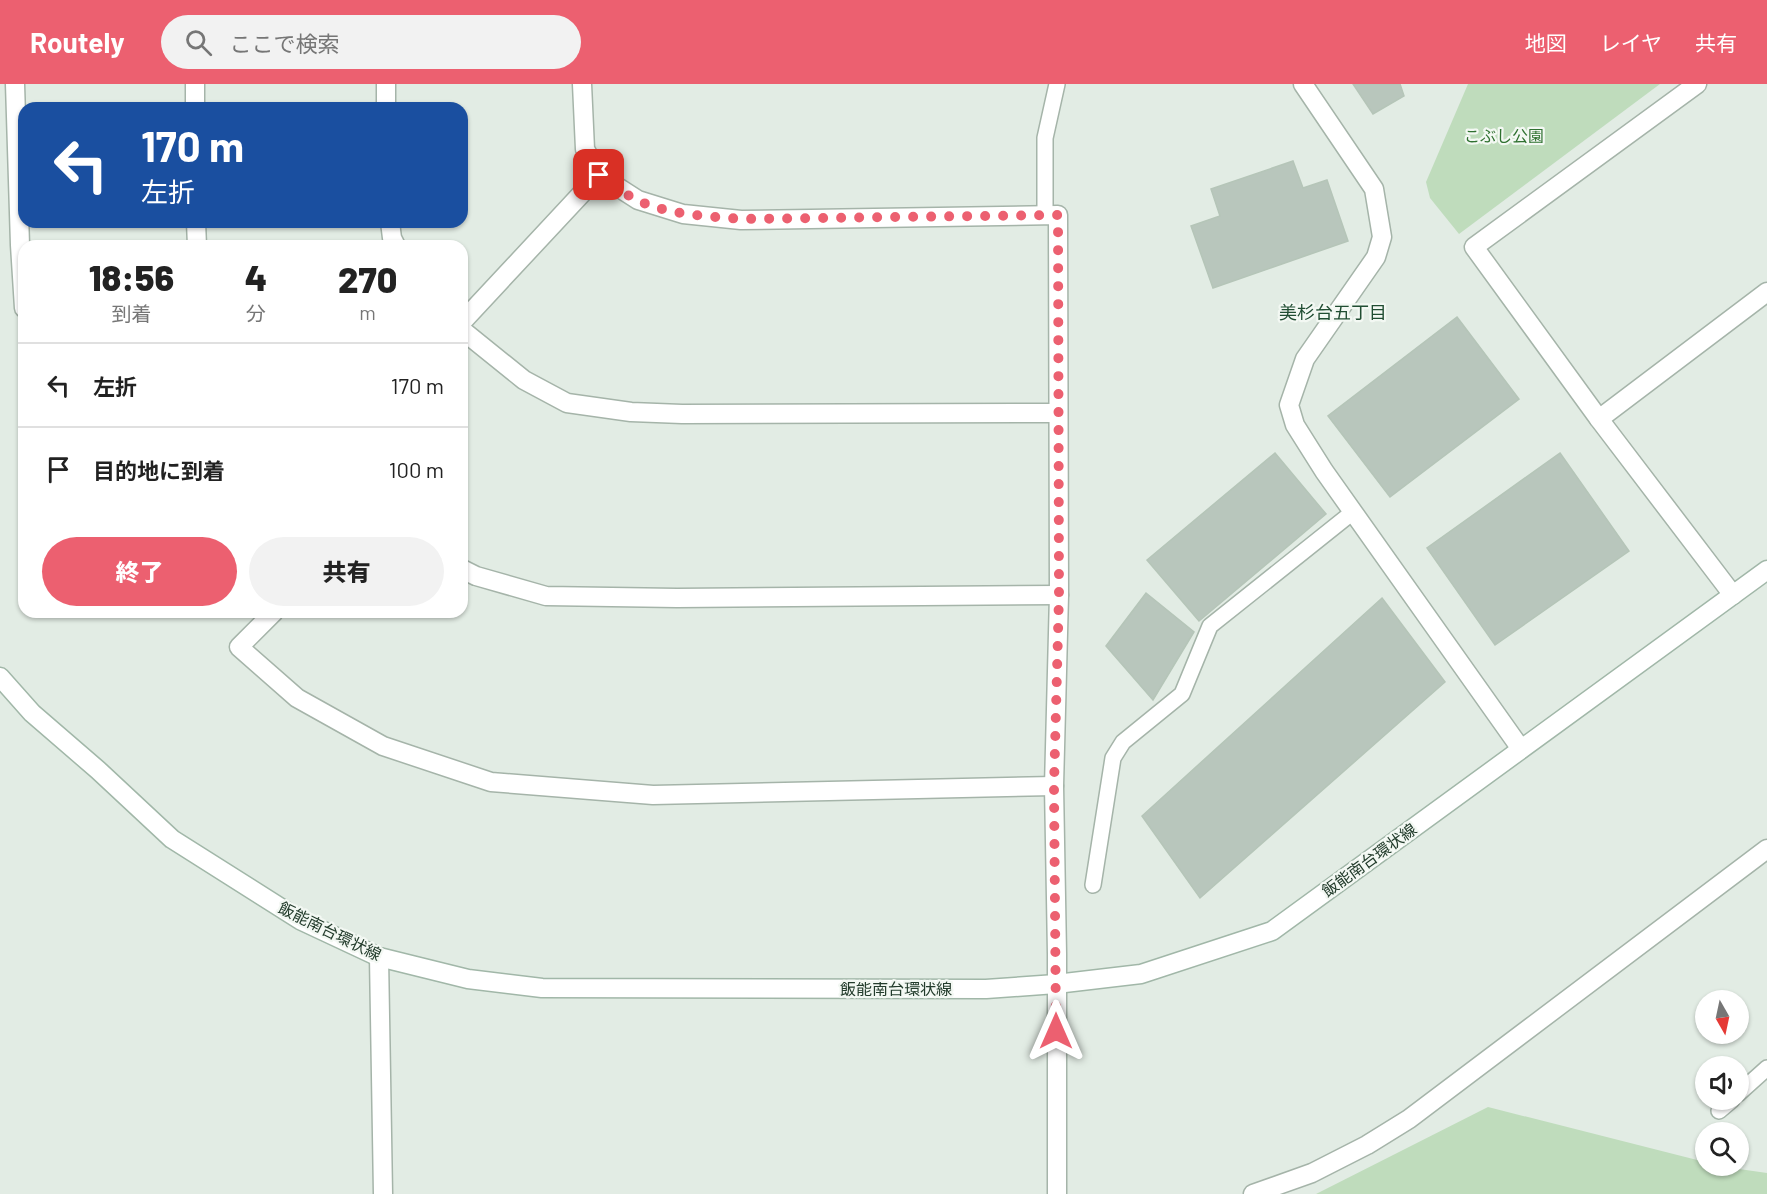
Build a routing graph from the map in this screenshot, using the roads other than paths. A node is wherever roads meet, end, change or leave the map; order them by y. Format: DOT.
graph roads {
  1 [pos="15,84"];
  2 [pos="195,84"];
  3 [pos="386,84"];
  4 [pos="582,84"];
  5 [pos="1057,84"];
  6 [pos="1303,84"];
  7 [pos="1697,84"];
  8 [pos="195,102"];
  9 [pos="386,102"];
  10 [pos="599,175"];
  11 [pos="18,181"];
  12 [pos="1046,215"];
  13 [pos="1767,292"];
  14 [pos="468,316"];
  15 [pos="468,335"];
  16 [pos="1058,413"];
  17 [pos="1599,419"];
  18 [pos="1353,512"];
  19 [pos="1767,570"];
  20 [pos="468,572"];
  21 [pos="1059,595"];
  22 [pos="1733,596"];
  23 [pos="268,618"];
  24 [pos="0,676"];
  25 [pos="1521,749"];
  26 [pos="1054,786"];
  27 [pos="1767,849"];
  28 [pos="1093,885"];
  29 [pos="379,957"];
  30 [pos="1056,984"];
  31 [pos="1767,1068"];
  32 [pos="1749,1084"];
  33 [pos="383,1194"];
  34 [pos="1057,1194"];
  35 [pos="1253,1194"];
  1 -- 11 [label="street"];
  2 -- 8 [label="street"];
  3 -- 9 [label="street"];
  4 -- 10 [label="street"];
  5 -- 12 [label="lane"];
  6 -- 18 [label="street"];
  7 -- 17 [label="street"];
  10 -- 12 [label="street"];
  10 -- 14 [label="street"];
  12 -- 16 [label="street"];
  13 -- 17 [label="street"];
  15 -- 16 [label="street"];
  16 -- 21 [label="street"];
  17 -- 22 [label="street"];
  18 -- 25 [label="street"];
  18 -- 28 [label="lane"];
  19 -- 22 [label="street, 飯能南台環状線"];
  20 -- 21 [label="street"];
  21 -- 26 [label="street"];
  22 -- 25 [label="street, 飯能南台環状線"];
  23 -- 26 [label="street"];
  24 -- 29 [label="street, 飯能南台環状線"];
  25 -- 30 [label="street, 飯能南台環状線"];
  26 -- 30 [label="street"];
  27 -- 35 [label="street"];
  29 -- 30 [label="street, 飯能南台環状線"];
  29 -- 33 [label="street"];
  30 -- 34 [label="street"];
  31 -- 32 [label="lane"];
}
